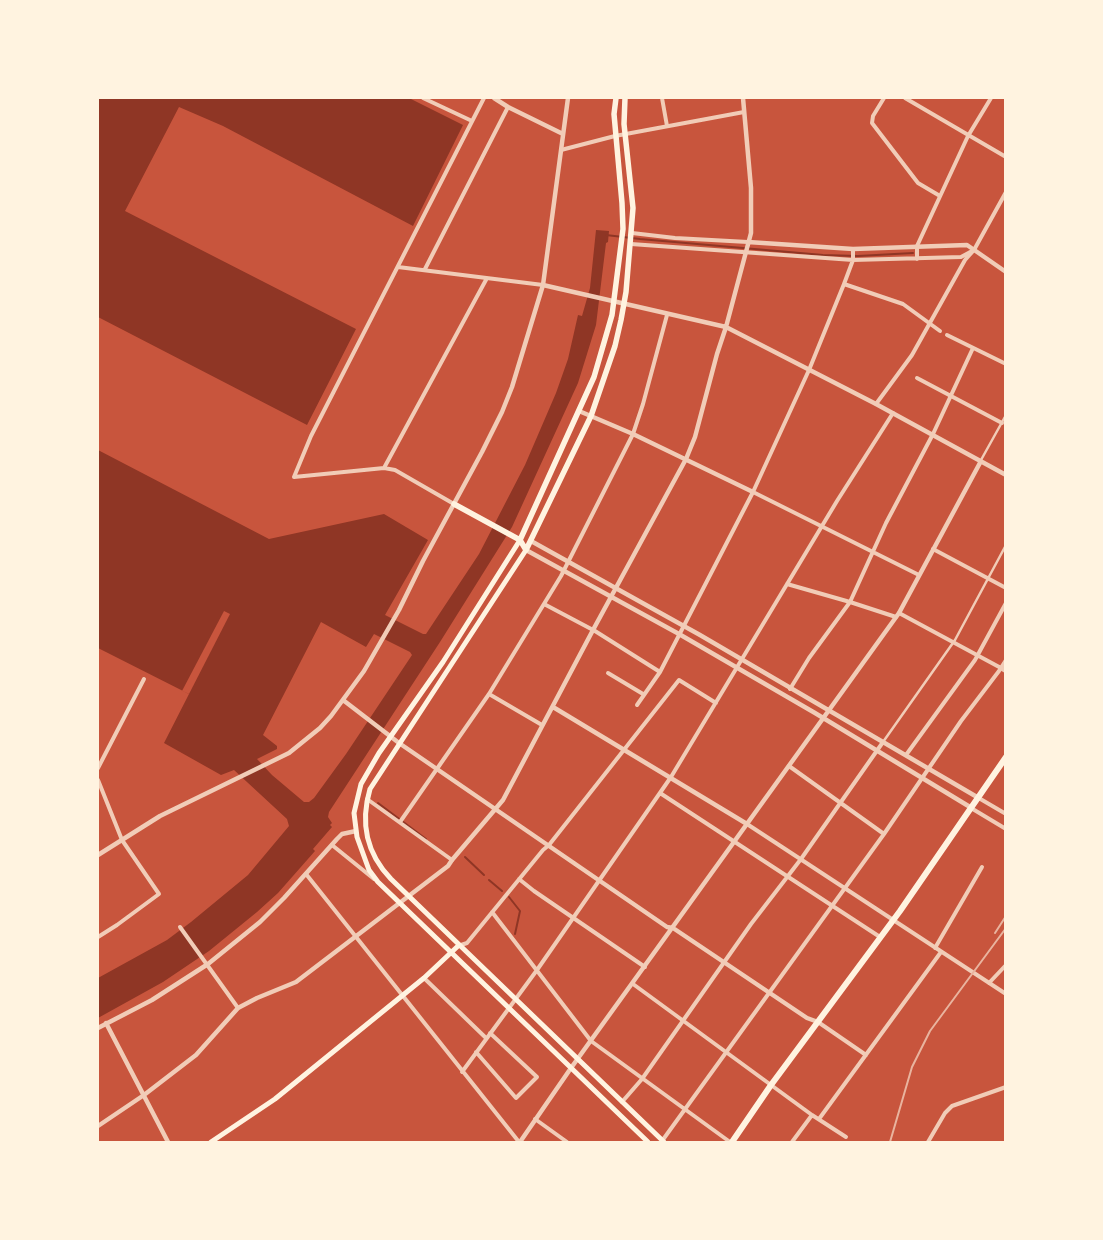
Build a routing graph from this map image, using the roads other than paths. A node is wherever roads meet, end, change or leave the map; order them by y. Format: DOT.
graph roads {
  1 [pos="423,98"];
  2 [pos="484,98"];
  3 [pos="494,98"];
  4 [pos="568,98"];
  5 [pos="616,98"];
  6 [pos="625,98"];
  7 [pos="662,98"];
  8 [pos="743,98"];
  9 [pos="884,98"];
  10 [pos="905,98"];
  11 [pos="991,98"];
  12 [pos="508,107"];
  13 [pos="744,112"];
  14 [pos="472,121"];
  15 [pos="667,126"];
  16 [pos="563,134"];
  17 [pos="625,134"];
  18 [pos="615,136"];
  19 [pos="968,136"];
  20 [pos="561,150"];
  21 [pos="1006,157"];
  22 [pos="1006,192"];
  23 [pos="940,196"];
  24 [pos="632,233"];
  25 [pos="631,244"];
  26 [pos="747,244"];
  27 [pos="917,248"];
  28 [pos="853,249"];
  29 [pos="974,250"];
  30 [pos="744,252"];
  31 [pos="917,258"];
  32 [pos="853,260"];
  33 [pos="398,267"];
  34 [pos="425,269"];
  35 [pos="1006,272"];
  36 [pos="487,278"];
  37 [pos="844,284"];
  38 [pos="543,286"];
  39 [pos="614,302"];
  40 [pos="624,304"];
  41 [pos="668,315"];
  42 [pos="929,324"];
  43 [pos="726,327"];
  44 [pos="940,331"];
  45 [pos="947,335"];
  46 [pos="973,348"];
  47 [pos="1006,364"];
  48 [pos="809,370"];
  49 [pos="917,378"];
  50 [pos="950,396"];
  51 [pos="876,404"];
  52 [pos="579,410"];
  53 [pos="893,413"];
  54 [pos="591,416"];
  55 [pos="1006,416"];
  56 [pos="1002,423"];
  57 [pos="633,434"];
  58 [pos="933,434"];
  59 [pos="686,459"];
  60 [pos="981,461"];
  61 [pos="384,468"];
  62 [pos="1006,475"];
  63 [pos="753,492"];
  64 [pos="454,504"];
  65 [pos="822,527"];
  66 [pos="520,540"];
  67 [pos="531,541"];
  68 [pos="1006,545"];
  69 [pos="933,549"];
  70 [pos="526,550"];
  71 [pos="874,553"];
  72 [pos="568,562"];
  73 [pos="564,569"];
  74 [pos="919,575"];
  75 [pos="987,578"];
  76 [pos="787,584"];
  77 [pos="616,588"];
  78 [pos="1006,588"];
  79 [pos="612,596"];
  80 [pos="850,602"];
  81 [pos="1006,603"];
  82 [pos="544,604"];
  83 [pos="897,615"];
  84 [pos="684,626"];
  85 [pos="592,630"];
  86 [pos="679,634"];
  87 [pos="954,642"];
  88 [pos="977,655"];
  89 [pos="742,660"];
  90 [pos="1006,660"];
  91 [pos="737,668"];
  92 [pos="1003,670"];
  93 [pos="660,672"];
  94 [pos="608,673"];
  95 [pos="144,678"];
  96 [pos="790,689"];
  97 [pos="489,694"];
  98 [pos="643,694"];
  99 [pos="343,700"];
  100 [pos="716,703"];
  101 [pos="636,705"];
  102 [pos="553,707"];
  103 [pos="829,711"];
  104 [pos="824,719"];
  105 [pos="542,725"];
  106 [pos="392,737"];
  107 [pos="882,742"];
  108 [pos="399,743"];
  109 [pos="625,750"];
  110 [pos="876,750"];
  111 [pos="906,755"];
  112 [pos="1006,757"];
  113 [pos="789,766"];
  114 [pos="98,768"];
  115 [pos="928,768"];
  116 [pos="437,769"];
  117 [pos="672,777"];
  118 [pos="922,777"];
  119 [pos="98,780"];
  120 [pos="660,793"];
  121 [pos="978,797"];
  122 [pos="367,799"];
  123 [pos="840,803"];
  124 [pos="970,807"];
  125 [pos="496,810"];
  126 [pos="1006,814"];
  127 [pos="400,822"];
  128 [pos="747,824"];
  129 [pos="1006,829"];
  130 [pos="356,831"];
  131 [pos="884,834"];
  132 [pos="122,840"];
  133 [pos="735,842"];
  134 [pos="332,845"];
  135 [pos="549,846"];
  136 [pos="98,855"];
  137 [pos="801,859"];
  138 [pos="452,860"];
  139 [pos="982,867"];
  140 [pos="306,874"];
  141 [pos="788,876"];
  142 [pos="519,879"];
  143 [pos="599,879"];
  144 [pos="378,882"];
  145 [pos="844,889"];
  146 [pos="407,896"];
  147 [pos="399,902"];
  148 [pos="832,905"];
  149 [pos="492,912"];
  150 [pos="573,916"];
  151 [pos="893,921"];
  152 [pos="180,927"];
  153 [pos="673,928"];
  154 [pos="98,936"];
  155 [pos="880,937"];
  156 [pos="355,938"];
  157 [pos="458,946"];
  158 [pos="935,948"];
  159 [pos="941,952"];
  160 [pos="451,954"];
  161 [pos="724,962"];
  162 [pos="208,964"];
  163 [pos="1006,965"];
  164 [pos="646,967"];
  165 [pos="537,970"];
  166 [pos="424,978"];
  167 [pos="989,983"];
  168 [pos="633,984"];
  169 [pos="770,992"];
  170 [pos="1006,994"];
  171 [pos="401,996"];
  172 [pos="515,999"];
  173 [pos="238,1008"];
  174 [pos="508,1008"];
  175 [pos="683,1020"];
  176 [pos="818,1022"];
  177 [pos="106,1023"];
  178 [pos="98,1028"];
  179 [pos="490,1032"];
  180 [pos="486,1038"];
  181 [pos="591,1041"];
  182 [pos="476,1052"];
  183 [pos="726,1052"];
  184 [pos="866,1055"];
  185 [pos="577,1060"];
  186 [pos="571,1068"];
  187 [pos="462,1072"];
  188 [pos="642,1079"];
  189 [pos="771,1085"];
  190 [pos="1006,1088"];
  191 [pos="144,1095"];
  192 [pos="622,1102"];
  193 [pos="685,1109"];
  194 [pos="812,1115"];
  195 [pos="535,1119"];
  196 [pos="819,1119"];
  197 [pos="98,1125"];
  198 [pos="846,1138"];
  199 [pos="221,1140"];
  200 [pos="168,1142"];
  201 [pos="211,1142"];
  202 [pos="519,1142"];
  203 [pos="567,1142"];
  204 [pos="648,1142"];
  205 [pos="663,1142"];
  206 [pos="731,1142"];
  207 [pos="792,1142"];
  208 [pos="928,1142"];
  1 -- 14 [label="street"];
  2 -- 14 [label="street"];
  3 -- 12 [label="street"];
  4 -- 16 [label="street"];
  5 -- 18 [label="main road"];
  6 -- 17 [label="main road"];
  7 -- 15 [label="street"];
  8 -- 13 [label="street"];
  9 -- 23 [label="street"];
  10 -- 19 [label="street"];
  11 -- 19 [label="street"];
  12 -- 16 [label="street"];
  12 -- 34 [label="street"];
  13 -- 15 [label="street"];
  13 -- 26 [label="street"];
  14 -- 33 [label="street"];
  15 -- 17 [label="street"];
  16 -- 20 [label="street"];
  17 -- 18 [label="street"];
  17 -- 24 [label="main road"];
  18 -- 20 [label="street"];
  18 -- 39 [label="main road"];
  19 -- 21 [label="street"];
  19 -- 23 [label="street"];
  20 -- 38 [label="street"];
  22 -- 29 [label="street"];
  23 -- 27 [label="street"];
  24 -- 25 [label="main road"];
  24 -- 26 [label="street"];
  25 -- 30 [label="street"];
  25 -- 40 [label="main road"];
  26 -- 28 [label="street"];
  26 -- 30 [label="street"];
  27 -- 28 [label="street"];
  27 -- 29 [label="street"];
  27 -- 31 [label="street"];
  28 -- 32 [label="street"];
  29 -- 31 [label="street"];
  29 -- 35 [label="street"];
  29 -- 42 [label="street"];
  30 -- 32 [label="street"];
  30 -- 43 [label="street"];
  31 -- 32 [label="street"];
  32 -- 37 [label="street"];
  33 -- 34 [label="street"];
  33 -- 61 [label="street"];
  34 -- 36 [label="street"];
  36 -- 38 [label="street"];
  36 -- 61 [label="street"];
  37 -- 42 [label="street"];
  37 -- 48 [label="street"];
  38 -- 39 [label="street"];
  38 -- 64 [label="street"];
  39 -- 40 [label="street"];
  39 -- 52 [label="main road"];
  40 -- 41 [label="street"];
  40 -- 54 [label="main road"];
  41 -- 43 [label="street"];
  41 -- 57 [label="street"];
  42 -- 44 [label="street"];
  42 -- 51 [label="street"];
  43 -- 48 [label="street"];
  43 -- 59 [label="street"];
  45 -- 46 [label="street"];
  46 -- 47 [label="street"];
  46 -- 50 [label="street"];
  48 -- 51 [label="street"];
  48 -- 63 [label="street"];
  49 -- 50 [label="street"];
  50 -- 56 [label="street"];
  50 -- 58 [label="street"];
  51 -- 53 [label="street"];
  52 -- 54 [label="street"];
  52 -- 66 [label="main road"];
  53 -- 58 [label="street"];
  53 -- 65 [label="street"];
  54 -- 57 [label="street"];
  54 -- 67 [label="main road"];
  55 -- 56 [label="street"];
  56 -- 60 [label="street"];
  57 -- 59 [label="street"];
  57 -- 72 [label="street"];
  58 -- 60 [label="street"];
  58 -- 71 [label="street"];
  59 -- 63 [label="street"];
  59 -- 77 [label="street"];
  60 -- 62 [label="street"];
  60 -- 69 [label="street"];
  61 -- 64 [label="street"];
  63 -- 65 [label="street"];
  63 -- 84 [label="street"];
  64 -- 66 [label="main road"];
  64 -- 99 [label="street"];
  65 -- 71 [label="street"];
  65 -- 76 [label="street"];
  66 -- 67 [label="main road"];
  66 -- 70 [label="main road"];
  66 -- 106 [label="main road"];
  67 -- 70 [label="main road"];
  67 -- 72 [label="street"];
  68 -- 75 [label="street"];
  69 -- 74 [label="street"];
  69 -- 75 [label="street"];
  70 -- 73 [label="street"];
  70 -- 108 [label="main road"];
  71 -- 74 [label="street"];
  71 -- 80 [label="street"];
  72 -- 73 [label="street"];
  72 -- 77 [label="street"];
  73 -- 79 [label="street"];
  73 -- 82 [label="street"];
  74 -- 83 [label="street"];
  75 -- 78 [label="street"];
  75 -- 87 [label="street"];
  76 -- 80 [label="street"];
  76 -- 89 [label="street"];
  77 -- 79 [label="street"];
  77 -- 84 [label="street"];
  79 -- 85 [label="street"];
  79 -- 86 [label="street"];
  80 -- 83 [label="street"];
  80 -- 96 [label="street"];
  81 -- 88 [label="street"];
  82 -- 85 [label="street"];
  82 -- 97 [label="street"];
  83 -- 87 [label="street"];
  83 -- 103 [label="street"];
  84 -- 86 [label="street"];
  84 -- 89 [label="street"];
  85 -- 93 [label="street"];
  85 -- 102 [label="street"];
  86 -- 91 [label="street"];
  86 -- 93 [label="street"];
  87 -- 88 [label="street"];
  87 -- 107 [label="street"];
  88 -- 92 [label="street"];
  88 -- 111 [label="street"];
  89 -- 91 [label="street"];
  89 -- 96 [label="street"];
  90 -- 92 [label="street"];
  91 -- 100 [label="street"];
  91 -- 104 [label="street"];
  92 -- 115 [label="street"];
  93 -- 98 [label="street"];
  94 -- 98 [label="street"];
  95 -- 114 [label="street"];
  96 -- 103 [label="street"];
  97 -- 105 [label="street"];
  97 -- 116 [label="street"];
  98 -- 101 [label="street"];
  99 -- 106 [label="street"];
  99 -- 132 [label="street"];
  100 -- 109 [label="street"];
  100 -- 117 [label="street"];
  102 -- 105 [label="street"];
  102 -- 109 [label="street"];
  103 -- 104 [label="street"];
  103 -- 107 [label="street"];
  104 -- 110 [label="street"];
  104 -- 113 [label="street"];
  105 -- 125 [label="street"];
  106 -- 108 [label="street"];
  106 -- 130 [label="main road"];
  107 -- 110 [label="street"];
  107 -- 111 [label="street"];
  108 -- 116 [label="street"];
  108 -- 122 [label="main road"];
  109 -- 117 [label="street"];
  109 -- 135 [label="street"];
  110 -- 118 [label="street"];
  110 -- 123 [label="street"];
  111 -- 115 [label="street"];
  112 -- 121 [label="highway"];
  113 -- 123 [label="street"];
  113 -- 128 [label="street"];
  115 -- 118 [label="street"];
  115 -- 121 [label="street"];
  116 -- 125 [label="street"];
  116 -- 127 [label="street"];
  117 -- 120 [label="street"];
  117 -- 128 [label="street"];
  118 -- 124 [label="street"];
  118 -- 131 [label="street"];
  119 -- 132 [label="street"];
  120 -- 133 [label="street"];
  120 -- 143 [label="street"];
  121 -- 124 [label="highway"];
  121 -- 126 [label="street"];
  122 -- 127 [label="street"];
  122 -- 146 [label="main road"];
  123 -- 131 [label="street"];
  123 -- 137 [label="street"];
  124 -- 129 [label="street"];
  124 -- 151 [label="highway"];
  125 -- 135 [label="street"];
  125 -- 138 [label="street"];
  127 -- 138 [label="street"];
  128 -- 133 [label="street"];
  128 -- 137 [label="street"];
  130 -- 134 [label="street"];
  130 -- 144 [label="main road"];
  131 -- 145 [label="street"];
  132 -- 136 [label="street"];
  132 -- 154 [label="street"];
  133 -- 141 [label="street"];
  133 -- 153 [label="street"];
  134 -- 140 [label="street"];
  134 -- 144 [label="street"];
  135 -- 142 [label="street"];
  135 -- 143 [label="street"];
  137 -- 141 [label="street"];
  137 -- 145 [label="street"];
  138 -- 146 [label="street"];
  139 -- 158 [label="street"];
  140 -- 156 [label="street"];
  140 -- 162 [label="street"];
  141 -- 148 [label="street"];
  141 -- 161 [label="street"];
  142 -- 149 [label="street"];
  142 -- 150 [label="street"];
  143 -- 150 [label="street"];
  143 -- 153 [label="street"];
  144 -- 147 [label="main road"];
  145 -- 148 [label="street"];
  145 -- 151 [label="street"];
  146 -- 147 [label="street"];
  146 -- 157 [label="main road"];
  147 -- 156 [label="street"];
  147 -- 160 [label="main road"];
  148 -- 155 [label="street"];
  148 -- 169 [label="street"];
  149 -- 157 [label="street"];
  149 -- 165 [label="street"];
  150 -- 164 [label="street"];
  150 -- 165 [label="street"];
  151 -- 155 [label="highway"];
  151 -- 158 [label="street"];
  152 -- 162 [label="street"];
  153 -- 161 [label="street"];
  153 -- 164 [label="street"];
  155 -- 176 [label="highway"];
  156 -- 171 [label="street"];
  156 -- 173 [label="street"];
  157 -- 160 [label="main road"];
  157 -- 172 [label="main road"];
  158 -- 159 [label="street"];
  159 -- 167 [label="street"];
  159 -- 184 [label="street"];
  160 -- 166 [label="main road"];
  160 -- 174 [label="main road"];
  161 -- 169 [label="street"];
  161 -- 175 [label="street"];
  162 -- 173 [label="street"];
  162 -- 177 [label="street"];
  163 -- 167 [label="street"];
  164 -- 168 [label="street"];
  165 -- 172 [label="street"];
  165 -- 181 [label="street"];
  166 -- 171 [label="main road"];
  166 -- 180 [label="street"];
  167 -- 170 [label="street"];
  168 -- 175 [label="street"];
  168 -- 181 [label="street"];
  169 -- 176 [label="street"];
  169 -- 183 [label="street"];
  171 -- 187 [label="street"];
  171 -- 199 [label="main road"];
  172 -- 174 [label="street"];
  172 -- 185 [label="main road"];
  173 -- 191 [label="street"];
  174 -- 179 [label="street"];
  174 -- 186 [label="main road"];
  175 -- 183 [label="street"];
  175 -- 188 [label="street"];
  176 -- 184 [label="street"];
  176 -- 189 [label="highway"];
  177 -- 178 [label="street"];
  177 -- 191 [label="street"];
  179 -- 180 [label="street"];
  179 -- 182 [label="street"];
  180 -- 182 [label="street"];
  181 -- 185 [label="street"];
  181 -- 188 [label="street"];
  182 -- 187 [label="street"];
  183 -- 189 [label="street"];
  183 -- 193 [label="street"];
  184 -- 196 [label="street"];
  185 -- 186 [label="street"];
  185 -- 192 [label="main road"];
  186 -- 195 [label="street"];
  186 -- 204 [label="main road"];
  187 -- 202 [label="street"];
  188 -- 192 [label="street"];
  188 -- 193 [label="street"];
  189 -- 194 [label="street"];
  189 -- 206 [label="highway"];
  190 -- 208 [label="street"];
  191 -- 197 [label="street"];
  191 -- 200 [label="street"];
  192 -- 205 [label="main road"];
  193 -- 205 [label="street"];
  193 -- 206 [label="street"];
  194 -- 196 [label="street"];
  194 -- 207 [label="street"];
  195 -- 202 [label="street"];
  195 -- 203 [label="street"];
  196 -- 198 [label="street"];
  199 -- 201 [label="main road"];
}
